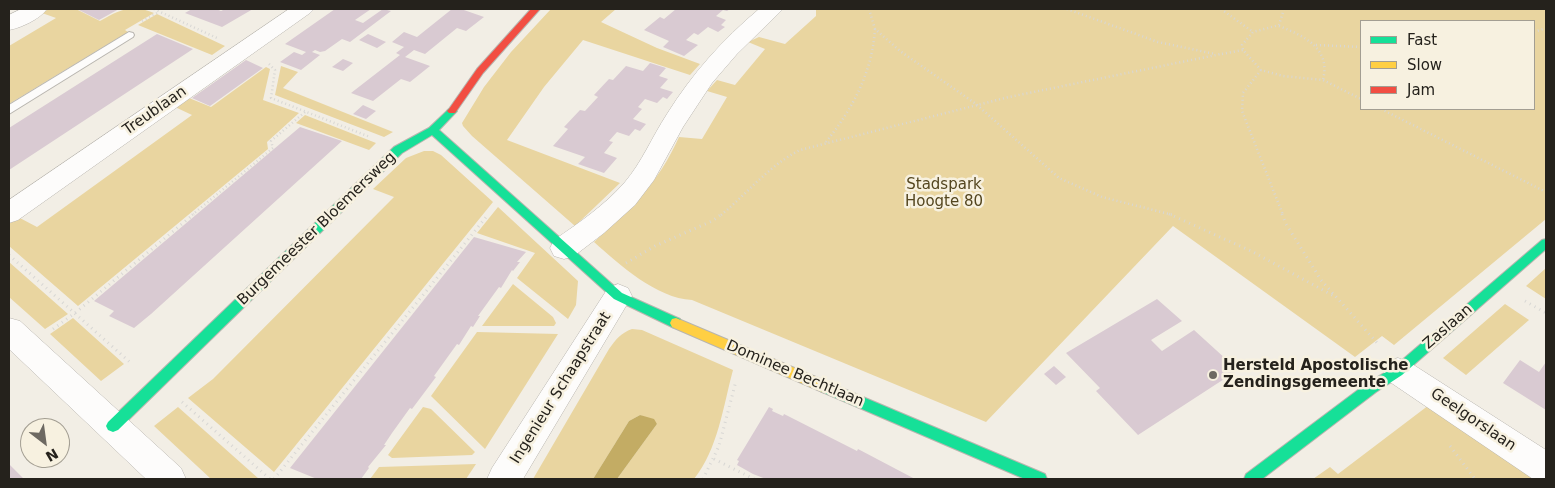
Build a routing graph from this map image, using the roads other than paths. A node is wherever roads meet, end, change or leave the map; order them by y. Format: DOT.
graph roads {
  1 [pos="36,9"];
  2 [pos="303,9"];
  3 [pos="536,9"];
  4 [pos="772,9"];
  5 [pos="9,24"];
  6 [pos="129,35"];
  7 [pos="9,110"];
  8 [pos="433,130"];
  9 [pos="9,214"];
  10 [pos="1546,243"];
  11 [pos="564,248"];
  12 [pos="609,288"];
  13 [pos="18,338"];
  14 [pos="1398,371"];
  15 [pos="113,426"];
  16 [pos="1546,469"];
  17 [pos="156,475"];
  18 [pos="504,479"];
  19 [pos="1040,479"];
  20 [pos="1251,479"];
  1 -- 5 [label="street"];
  2 -- 9 [label="street, Treublaan"];
  3 -- 8 [label="street, Burgemeester Bloemersweg"];
  4 -- 11 [label="street"];
  6 -- 7 [label="lane"];
  8 -- 11 [label="street, Dominee Bechtlaan"];
  8 -- 15 [label="street, Burgemeester Bloemersweg"];
  10 -- 14 [label="street, Zaslaan"];
  11 -- 12 [label="street, Dominee Bechtlaan"];
  12 -- 18 [label="street, Ingenieur Schaapstraat"];
  12 -- 19 [label="street, Dominee Bechtlaan"];
  13 -- 15 [label="street"];
  14 -- 16 [label="street, Geelgorslaan"];
  14 -- 20 [label="street, Zaslaan"];
  15 -- 17 [label="street"];
}
